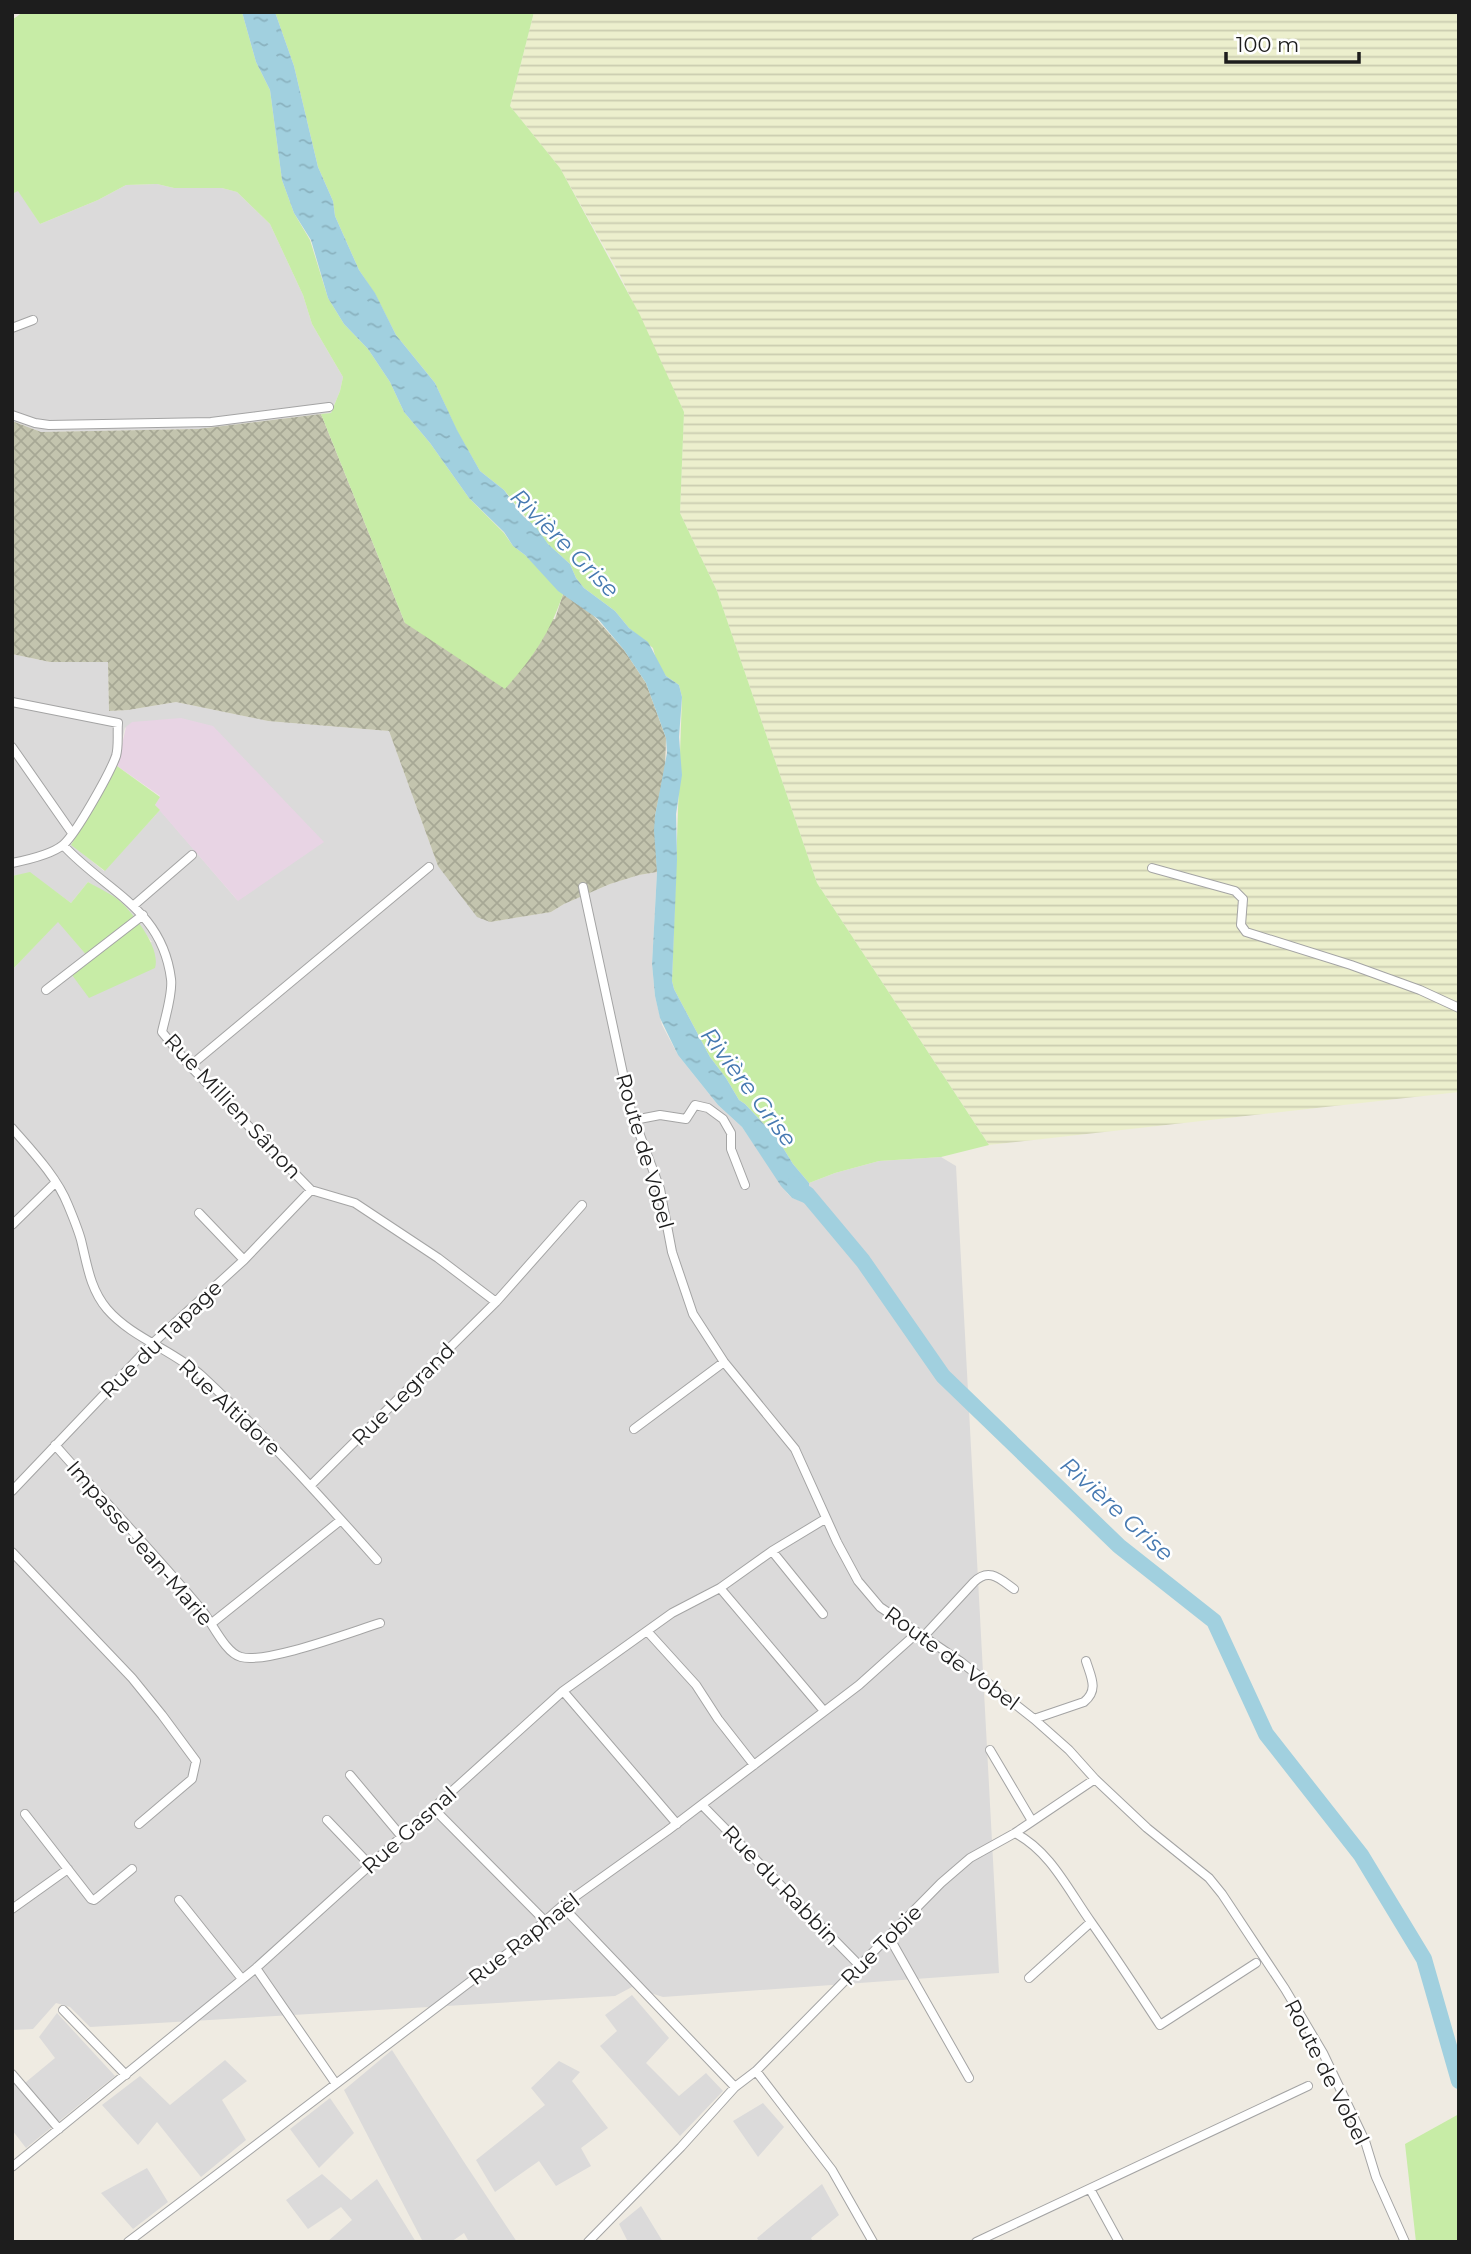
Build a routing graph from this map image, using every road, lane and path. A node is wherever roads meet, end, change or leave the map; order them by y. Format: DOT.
graph roads {
  1 [pos="33,320"];
  2 [pos="12,328"];
  3 [pos="329,407"];
  4 [pos="12,415"];
  5 [pos="12,702"];
  6 [pos="12,747"];
  7 [pos="72,833"];
  8 [pos="63,845"];
  9 [pos="192,855"];
  10 [pos="12,863"];
  11 [pos="429,867"];
  12 [pos="1152,868"];
  13 [pos="583,887"];
  14 [pos="133,906"];
  15 [pos="143,915"];
  16 [pos="47,990"];
  17 [pos="1459,1008"];
  18 [pos="190,1066"];
  19 [pos="634,1120"];
  20 [pos="12,1128"];
  21 [pos="55,1183"];
  22 [pos="745,1185"];
  23 [pos="311,1189"];
  24 [pos="582,1205"];
  25 [pos="199,1213"];
  26 [pos="12,1225"];
  27 [pos="244,1261"];
  28 [pos="496,1302"];
  29 [pos="154,1342"];
  30 [pos="724,1362"];
  31 [pos="634,1429"];
  32 [pos="55,1446"];
  33 [pos="311,1485"];
  34 [pos="12,1490"];
  35 [pos="825,1519"];
  36 [pos="341,1520"];
  37 [pos="772,1551"];
  38 [pos="12,1552"];
  39 [pos="377,1560"];
  40 [pos="720,1588"];
  41 [pos="1014,1589"];
  42 [pos="823,1614"];
  43 [pos="212,1623"];
  44 [pos="380,1623"];
  45 [pos="647,1631"];
  46 [pos="921,1635"];
  47 [pos="1086,1661"];
  48 [pos="563,1690"];
  49 [pos="824,1711"];
  50 [pos="1034,1719"];
  51 [pos="990,1750"];
  52 [pos="754,1765"];
  53 [pos="350,1775"];
  54 [pos="1095,1779"];
  55 [pos="702,1805"];
  56 [pos="433,1808"];
  57 [pos="25,1814"];
  58 [pos="327,1820"];
  59 [pos="1032,1821"];
  60 [pos="677,1824"];
  61 [pos="139,1825"];
  62 [pos="1015,1833"];
  63 [pos="402,1837"];
  64 [pos="370,1865"];
  65 [pos="68,1869"];
  66 [pos="132,1869"];
  67 [pos="180,1900"];
  68 [pos="562,1906"];
  69 [pos="12,1909"];
  70 [pos="545,1921"];
  71 [pos="1091,1922"];
  72 [pos="889,1937"];
  73 [pos="1256,1963"];
  74 [pos="860,1966"];
  75 [pos="256,1968"];
  76 [pos="1029,1978"];
  77 [pos="242,1979"];
  78 [pos="63,2010"];
  79 [pos="756,2071"];
  80 [pos="12,2074"];
  81 [pos="126,2075"];
  82 [pos="969,2078"];
  83 [pos="336,2084"];
  84 [pos="1308,2086"];
  85 [pos="735,2087"];
  86 [pos="59,2129"];
  87 [pos="12,2167"];
  88 [pos="1090,2189"];
  89 [pos="128,2242"];
  90 [pos="588,2242"];
  91 [pos="873,2242"];
  92 [pos="976,2242"];
  93 [pos="1119,2242"];
  94 [pos="1405,2242"];
  1 -- 2 [label="street"];
  3 -- 4 [label="street"];
  5 -- 7 [label="street"];
  6 -- 7 [label="street"];
  7 -- 8 [label="street"];
  8 -- 10 [label="street"];
  8 -- 14 [label="street, Rue Millien Sânon"];
  9 -- 14 [label="street"];
  11 -- 18 [label="street"];
  12 -- 17 [label="street"];
  13 -- 19 [label="street, Route de Vobel"];
  14 -- 15 [label="street, Rue Millien Sânon"];
  15 -- 16 [label="street"];
  15 -- 18 [label="street, Rue Millien Sânon"];
  18 -- 23 [label="street, Rue Millien Sânon"];
  19 -- 22 [label="street"];
  19 -- 30 [label="street, Route de Vobel"];
  20 -- 21 [label="street, Rue Altidore"];
  21 -- 26 [label="street"];
  21 -- 29 [label="street, Rue Altidore"];
  23 -- 27 [label="street, Rue du Tapage"];
  23 -- 28 [label="street, Rue Millien Sânon"];
  24 -- 28 [label="street, Rue Legrand"];
  25 -- 27 [label="street"];
  27 -- 29 [label="street, Rue du Tapage"];
  28 -- 33 [label="street, Rue Legrand"];
  29 -- 32 [label="street, Rue du Tapage"];
  29 -- 33 [label="street, Rue Altidore"];
  30 -- 31 [label="street"];
  30 -- 35 [label="street, Route de Vobel"];
  32 -- 34 [label="street, Rue du Tapage"];
  32 -- 43 [label="street, Impasse Jean-Marie"];
  33 -- 36 [label="street, Rue Altidore"];
  35 -- 37 [label="street, Rue Gasnal"];
  35 -- 46 [label="street, Route de Vobel"];
  36 -- 39 [label="street, Rue Altidore"];
  36 -- 43 [label="street"];
  37 -- 40 [label="street, Rue Gasnal"];
  37 -- 42 [label="street"];
  38 -- 61 [label="street"];
  40 -- 45 [label="street, Rue Gasnal"];
  40 -- 49 [label="street"];
  41 -- 46 [label="street, Rue Raphaël"];
  43 -- 44 [label="street, Impasse Jean-Marie"];
  45 -- 48 [label="street, Rue Gasnal"];
  45 -- 52 [label="street"];
  46 -- 49 [label="street, Rue Raphaël"];
  46 -- 50 [label="street, Route de Vobel"];
  47 -- 50 [label="street"];
  48 -- 56 [label="street, Rue Gasnal"];
  48 -- 60 [label="street"];
  49 -- 52 [label="street, Rue Raphaël"];
  50 -- 54 [label="street, Route de Vobel"];
  51 -- 59 [label="street"];
  52 -- 55 [label="street, Rue Raphaël"];
  53 -- 63 [label="street"];
  54 -- 59 [label="street, Rue Tobie"];
  54 -- 94 [label="street, Route de Vobel"];
  55 -- 60 [label="street, Rue Raphaël"];
  55 -- 74 [label="street, Rue du Rabbin"];
  56 -- 63 [label="street, Rue Gasnal"];
  56 -- 70 [label="street"];
  57 -- 65 [label="street"];
  58 -- 64 [label="street"];
  59 -- 62 [label="street, Rue Tobie"];
  60 -- 68 [label="street, Rue Raphaël"];
  62 -- 71 [label="street"];
  62 -- 72 [label="street, Rue Tobie"];
  63 -- 64 [label="street, Rue Gasnal"];
  64 -- 75 [label="street, Rue Gasnal"];
  65 -- 66 [label="street"];
  65 -- 69 [label="street"];
  67 -- 77 [label="street"];
  68 -- 70 [label="street, Rue Raphaël"];
  68 -- 85 [label="street"];
  70 -- 83 [label="street, Rue Raphaël"];
  71 -- 73 [label="street"];
  71 -- 76 [label="street"];
  72 -- 74 [label="street, Rue Tobie"];
  72 -- 82 [label="street"];
  74 -- 79 [label="street, Rue Tobie"];
  75 -- 77 [label="street, Rue Gasnal"];
  75 -- 83 [label="street"];
  77 -- 81 [label="street, Rue Gasnal"];
  78 -- 81 [label="street"];
  79 -- 85 [label="street, Rue Tobie"];
  79 -- 91 [label="street"];
  80 -- 86 [label="street"];
  81 -- 86 [label="street, Rue Gasnal"];
  83 -- 89 [label="street, Rue Raphaël"];
  84 -- 88 [label="street"];
  85 -- 90 [label="street, Rue Tobie"];
  86 -- 87 [label="street, Rue Gasnal"];
  88 -- 92 [label="street"];
  88 -- 93 [label="street"];
}
